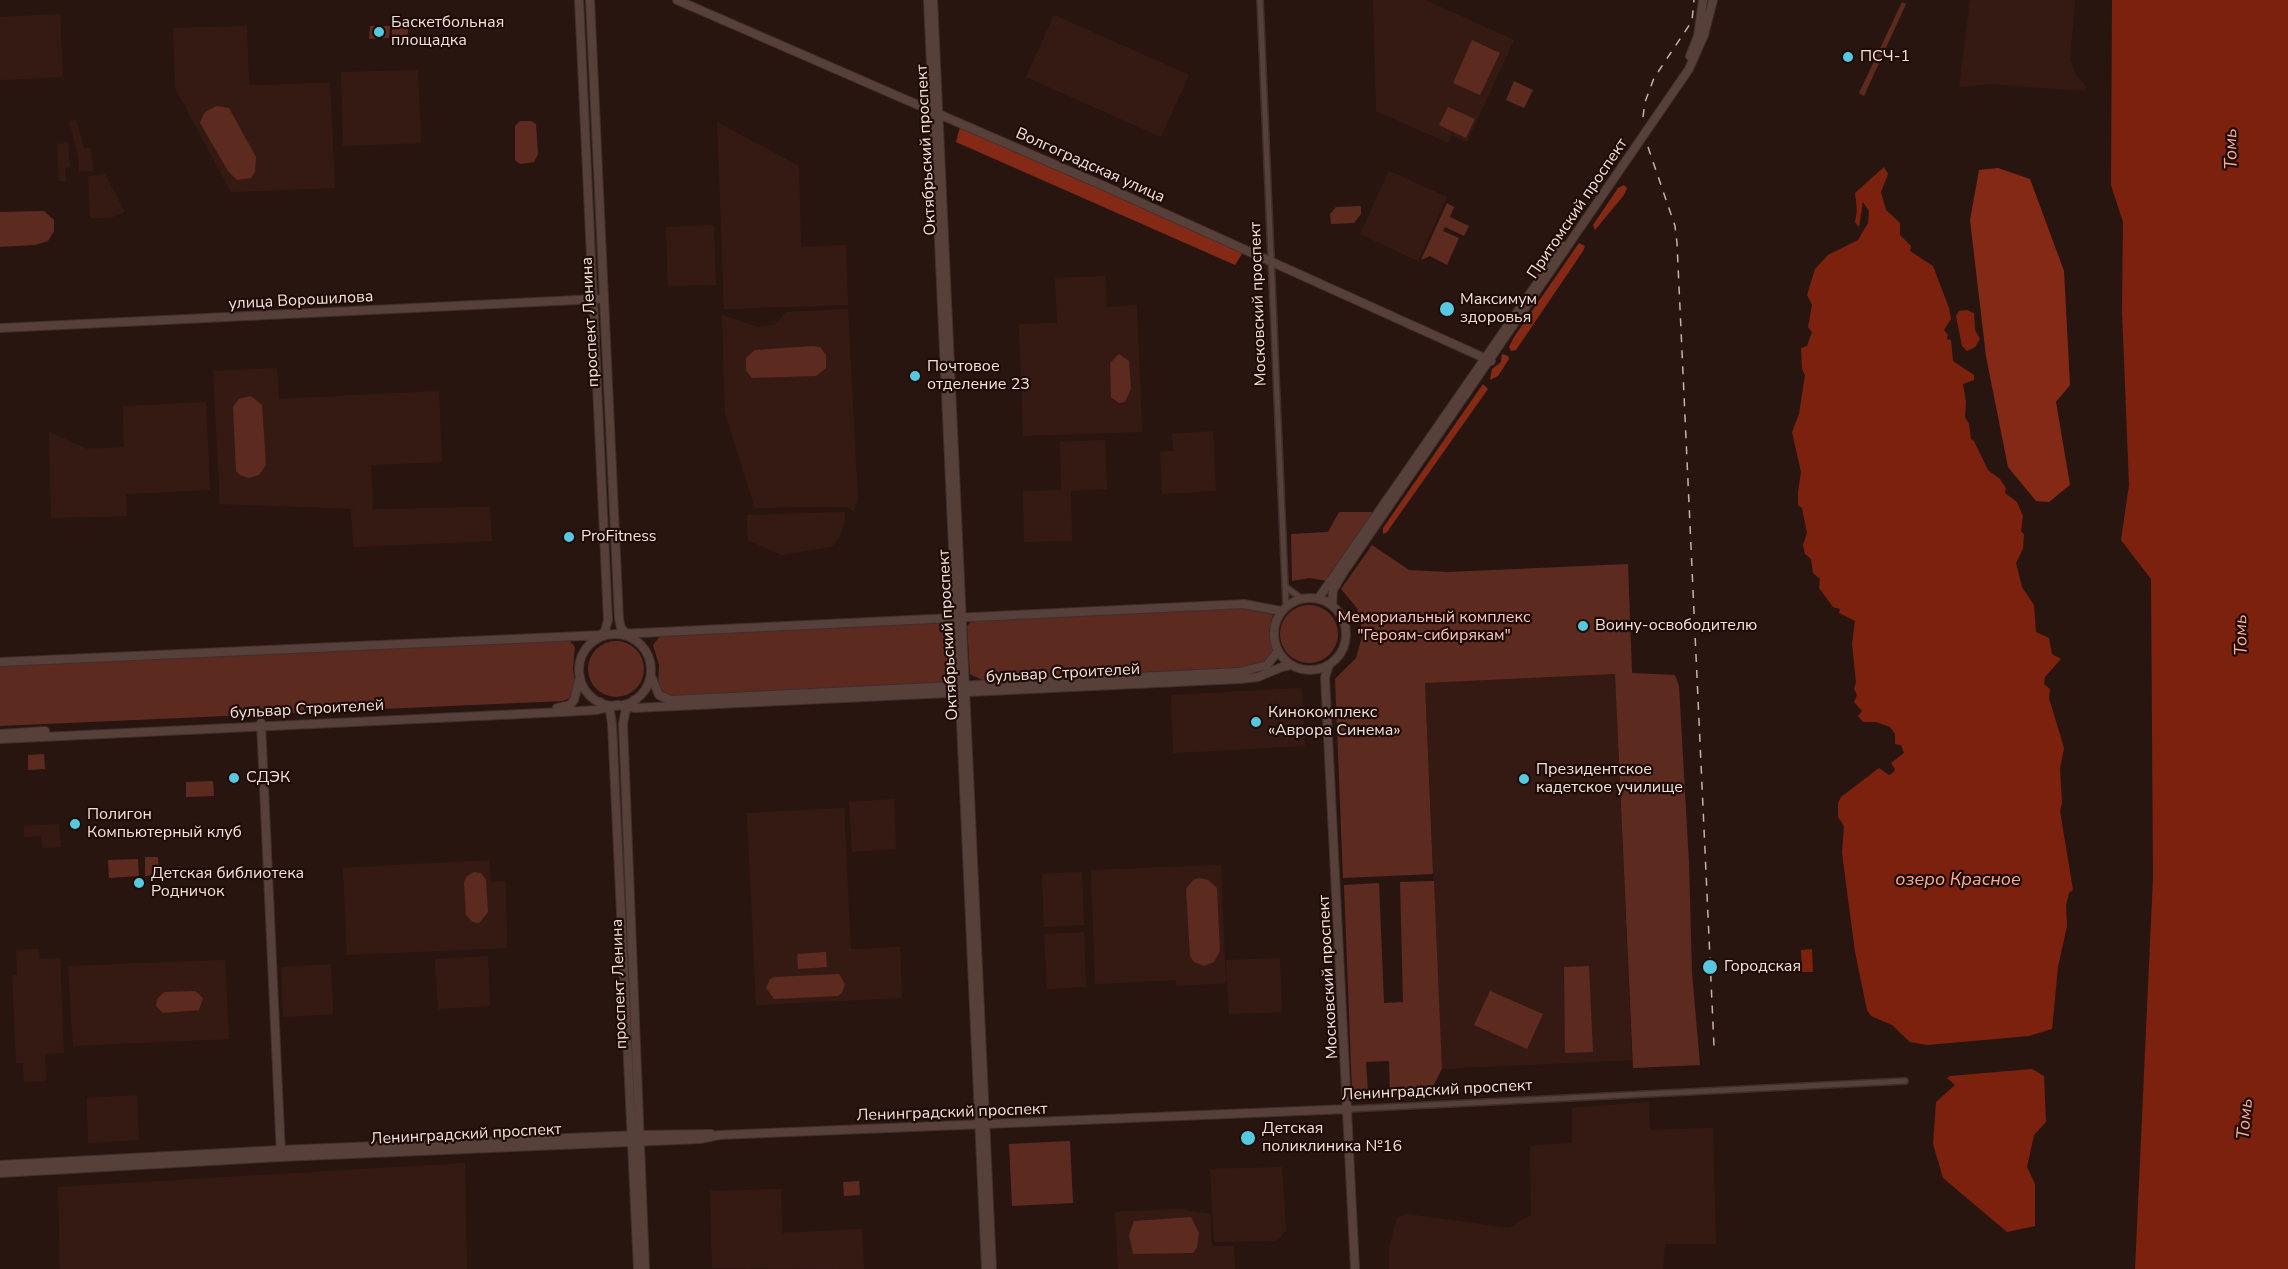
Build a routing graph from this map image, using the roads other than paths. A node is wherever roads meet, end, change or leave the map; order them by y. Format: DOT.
graph roads {
  1 [pos="579,0"];
  2 [pos="590,0"];
  3 [pos="677,0"];
  4 [pos="928,0"];
  5 [pos="933,0"];
  6 [pos="1260,0"];
  7 [pos="1704,0"];
  8 [pos="1713,0"];
  9 [pos="935,113"];
  10 [pos="1271,260"];
  11 [pos="593,299"];
  12 [pos="604,299"];
  13 [pos="0,328"];
  14 [pos="1487,359"];
  15 [pos="1286,586"];
  16 [pos="1301,598"];
  17 [pos="1318,599"];
  18 [pos="1332,605"];
  19 [pos="1284,609"];
  20 [pos="959,616"];
  21 [pos="626,635"];
  22 [pos="602,636"];
  23 [pos="1278,651"];
  24 [pos="0,662"];
  25 [pos="1292,665"];
  26 [pos="1329,665"];
  27 [pos="1311,670"];
  28 [pos="651,676"];
  29 [pos="580,677"];
  30 [pos="1326,684"];
  31 [pos="962,690"];
  32 [pos="634,700"];
  33 [pos="614,706"];
  34 [pos="627,708"];
  35 [pos="261,724"];
  36 [pos="0,734"];
  37 [pos="0,739"];
  38 [pos="1905,1081"];
  39 [pos="1349,1109"];
  40 [pos="983,1126"];
  41 [pos="631,1138"];
  42 [pos="640,1138"];
  43 [pos="281,1153"];
  44 [pos="0,1165"];
  45 [pos="0,1173"];
  46 [pos="638,1269"];
  47 [pos="645,1269"];
  48 [pos="986,1269"];
  49 [pos="993,1269"];
  50 [pos="1355,1269"];
  1 -- 11 [label="main road, проспект Ленина"];
  2 -- 12 [label="main road, проспект Ленина"];
  3 -- 9 [label="main road, Волгоградская улица"];
  4 -- 9 [label="main road, Октябрьский проспект"];
  5 -- 9 [label="main road, Октябрьский проспект"];
  6 -- 10 [label="street, Московский проспект"];
  7 -- 14 [label="main road, Притомский проспект"];
  8 -- 14 [label="main road, Притомский проспект"];
  9 -- 10 [label="main road, Волгоградская улица"];
  9 -- 20 [label="main road, Октябрьский проспект"];
  10 -- 14 [label="main road, Волгоградская улица"];
  10 -- 15 [label="street, Московский проспект"];
  11 -- 12 [label="main road, улица Ворошилова"];
  11 -- 13 [label="main road, улица Ворошилова"];
  11 -- 22 [label="main road, проспект Ленина"];
  12 -- 21 [label="main road, проспект Ленина"];
  14 -- 17 [label="main road, Притомский проспект"];
  14 -- 18 [label="main road, Притомский проспект"];
  15 -- 16 [label="street"];
  15 -- 19 [label="street, Московский проспект"];
  16 -- 17 [label="main road"];
  16 -- 19 [label="main road"];
  17 -- 18 [label="main road"];
  18 -- 26 [label="main road"];
  19 -- 20 [label="main road"];
  19 -- 23 [label="main road"];
  20 -- 21 [label="main road"];
  20 -- 31 [label="main road, Октябрьский проспект"];
  21 -- 22 [label="main road"];
  21 -- 28 [label="main road"];
  22 -- 24 [label="main road"];
  22 -- 29 [label="main road"];
  23 -- 25 [label="main road"];
  23 -- 31 [label="main road, бульвар Строителей"];
  25 -- 27 [label="main road"];
  25 -- 31 [label="main road, бульвар Строителей"];
  26 -- 27 [label="main road"];
  26 -- 30 [label="main road, Московский проспект"];
  27 -- 30 [label="main road"];
  28 -- 31 [label="main road, бульвар Строителей"];
  28 -- 32 [label="main road"];
  29 -- 33 [label="main road"];
  29 -- 35 [label="main road, бульвар Строителей"];
  30 -- 39 [label="main road, Московский проспект"];
  31 -- 34 [label="main road, бульвар Строителей"];
  31 -- 40 [label="main road, Октябрьский проспект"];
  32 -- 33 [label="main road"];
  32 -- 34 [label="main road"];
  33 -- 34 [label="main road, бульвар Строителей"];
  33 -- 35 [label="main road, бульвар Строителей"];
  33 -- 41 [label="main road, проспект Ленина"];
  34 -- 42 [label="main road, проспект Ленина"];
  35 -- 36 [label="main road, бульвар Строителей"];
  35 -- 37 [label="main road, бульвар Строителей"];
  35 -- 43 [label="main road"];
  38 -- 39 [label="street, Ленинградский проспект"];
  39 -- 40 [label="main road, Ленинградский проспект"];
  39 -- 50 [label="main road, Московский проспект"];
  40 -- 42 [label="main road, Ленинградский проспект"];
  40 -- 48 [label="main road, Октябрьский проспект"];
  40 -- 49 [label="main road, Октябрьский проспект"];
  41 -- 42 [label="main road, Ленинградский проспект"];
  41 -- 43 [label="main road, Ленинградский проспект"];
  41 -- 46 [label="main road, проспект Ленина"];
  42 -- 47 [label="main road, проспект Ленина"];
  43 -- 44 [label="main road, Ленинградский проспект"];
  43 -- 45 [label="main road, Ленинградский проспект"];
}
